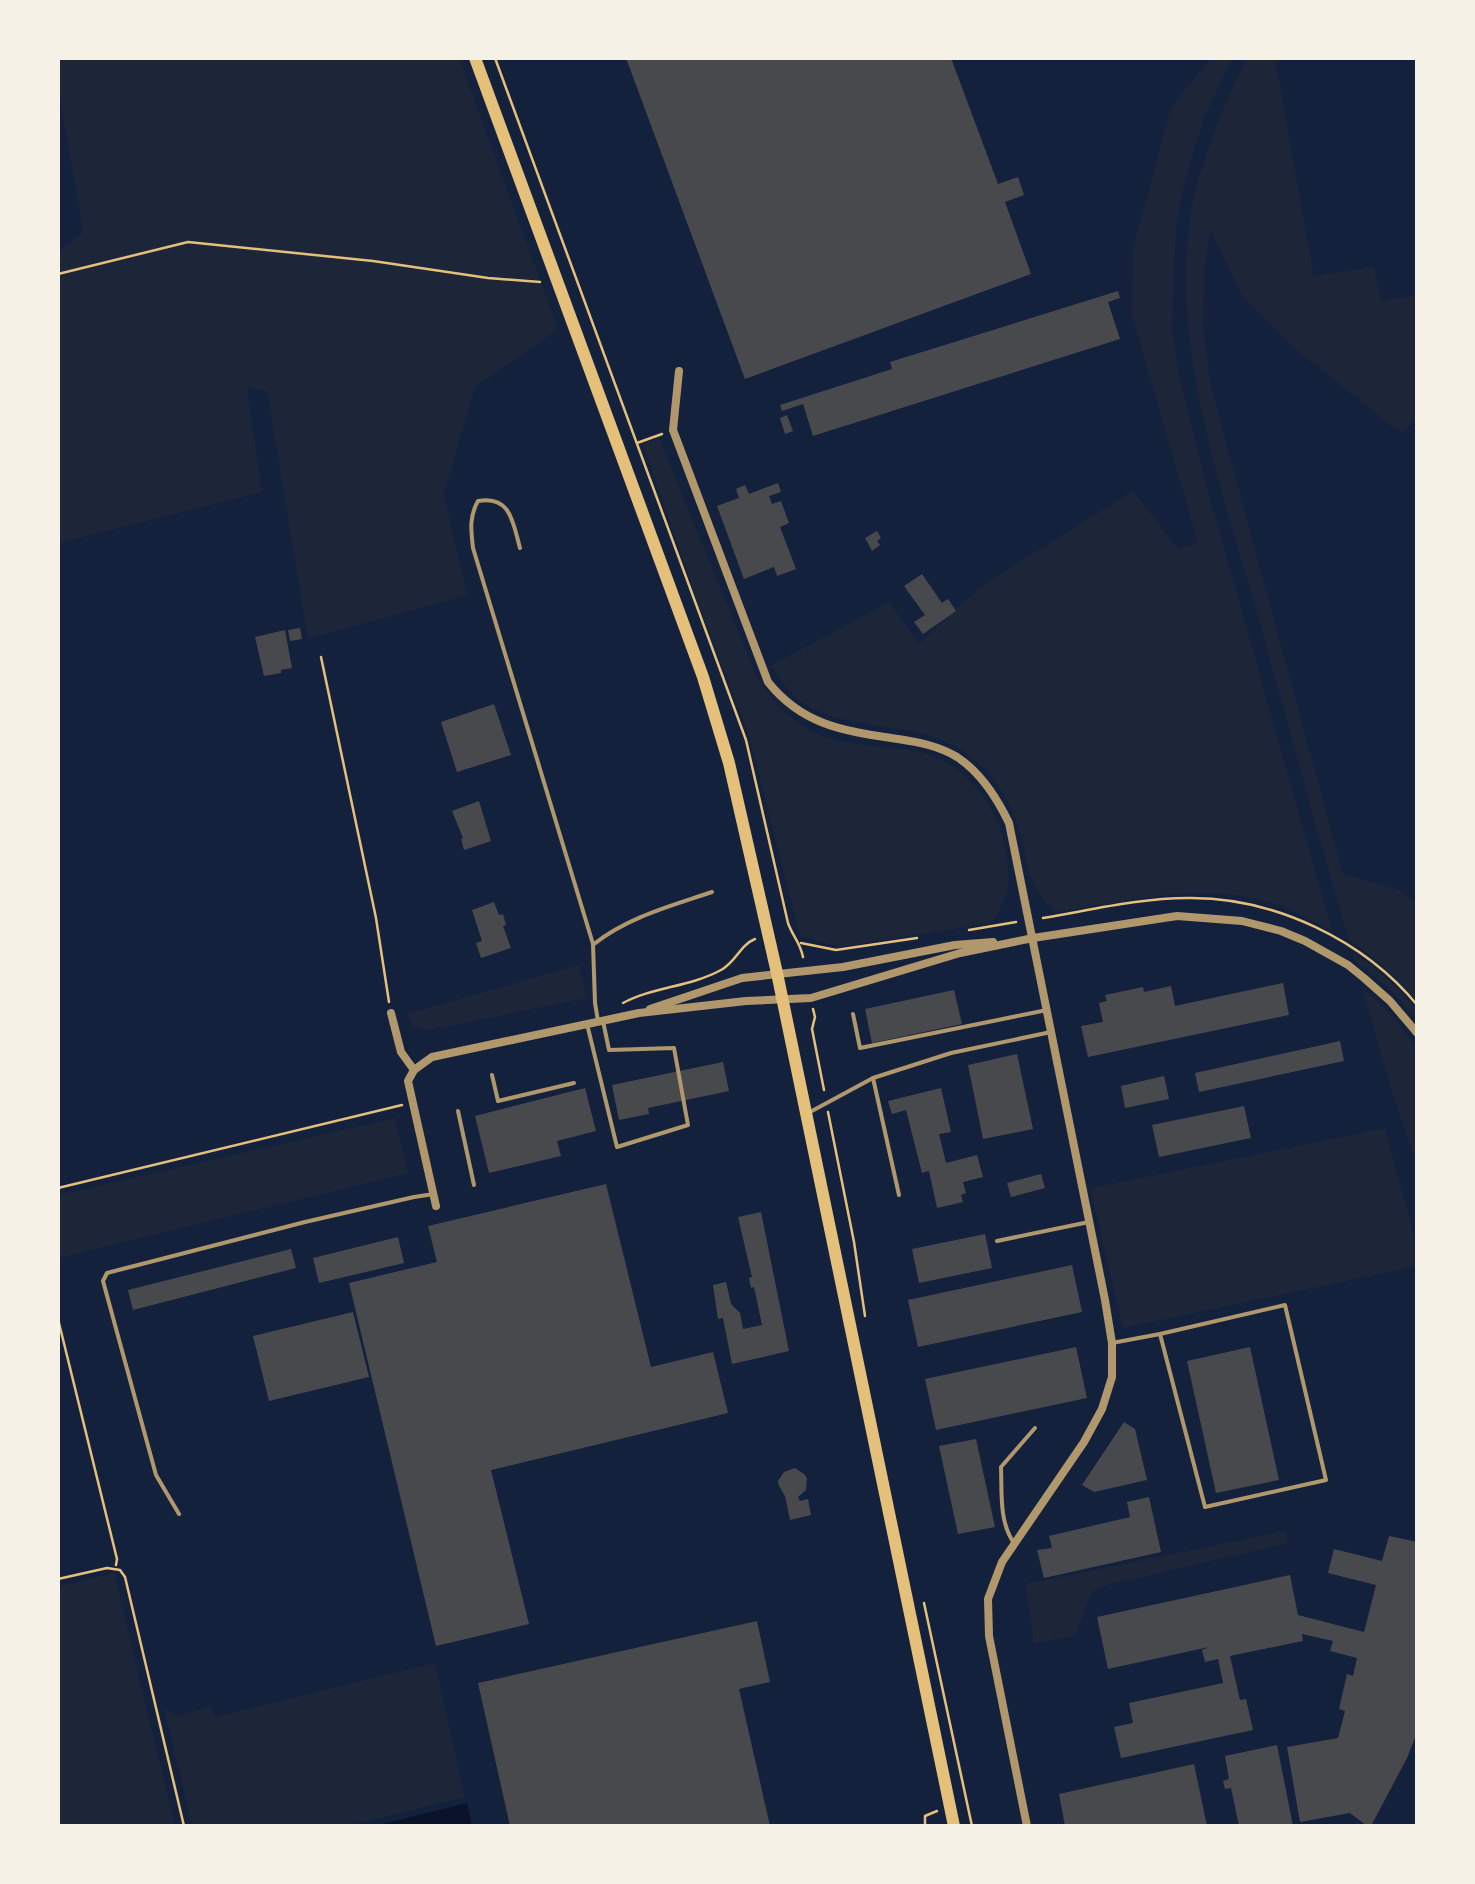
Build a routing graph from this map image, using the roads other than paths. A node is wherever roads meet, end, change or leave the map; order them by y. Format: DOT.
graph roads {
  1 [pos="475,58"];
  2 [pos="679,371"];
  3 [pos="520,548"];
  4 [pos="712,892"];
  5 [pos="1032,938"];
  6 [pos="592,944"];
  7 [pos="777,974"];
  8 [pos="782,1000"];
  9 [pos="1047,1010"];
  10 [pos="391,1013"];
  11 [pos="639,1013"];
  12 [pos="853,1014"];
  13 [pos="601,1021"];
  14 [pos="588,1024"];
  15 [pos="1051,1032"];
  16 [pos="1418,1034"];
  17 [pos="414,1070"];
  18 [pos="492,1075"];
  19 [pos="874,1078"];
  20 [pos="574,1083"];
  21 [pos="458,1112"];
  22 [pos="806,1114"];
  23 [pos="474,1185"];
  24 [pos="434,1194"];
  25 [pos="899,1195"];
  26 [pos="436,1206"];
  27 [pos="1089,1222"];
  28 [pos="997,1240"];
  29 [pos="1160,1334"];
  30 [pos="1112,1343"];
  31 [pos="1035,1428"];
  32 [pos="179,1514"];
  33 [pos="1015,1544"];
  34 [pos="954,1826"];
  35 [pos="1027,1826"];
  1 -- 7 [label="main road"];
  2 -- 5 [label="street"];
  3 -- 6 [label="lane"];
  4 -- 6 [label="lane"];
  5 -- 7 [label="street"];
  5 -- 8 [label="street"];
  5 -- 9 [label="street"];
  5 -- 16 [label="street"];
  6 -- 13 [label="lane"];
  7 -- 8 [label="main road"];
  7 -- 11 [label="street"];
  8 -- 11 [label="street"];
  8 -- 22 [label="main road"];
  9 -- 12 [label="lane"];
  9 -- 15 [label="street"];
  10 -- 17 [label="street"];
  11 -- 13 [label="street"];
  13 -- 14 [label="street"];
  13 -- 14 [label="lane"];
  14 -- 17 [label="street"];
  15 -- 19 [label="lane"];
  15 -- 27 [label="street"];
  17 -- 24 [label="street"];
  18 -- 20 [label="lane"];
  19 -- 22 [label="lane"];
  19 -- 25 [label="lane"];
  21 -- 23 [label="lane"];
  22 -- 34 [label="main road"];
  24 -- 26 [label="street"];
  24 -- 32 [label="lane"];
  27 -- 28 [label="lane"];
  27 -- 30 [label="street"];
  29 -- 29 [label="lane"];
  29 -- 30 [label="lane"];
  30 -- 33 [label="street"];
  31 -- 33 [label="lane"];
  33 -- 35 [label="street"];
}
